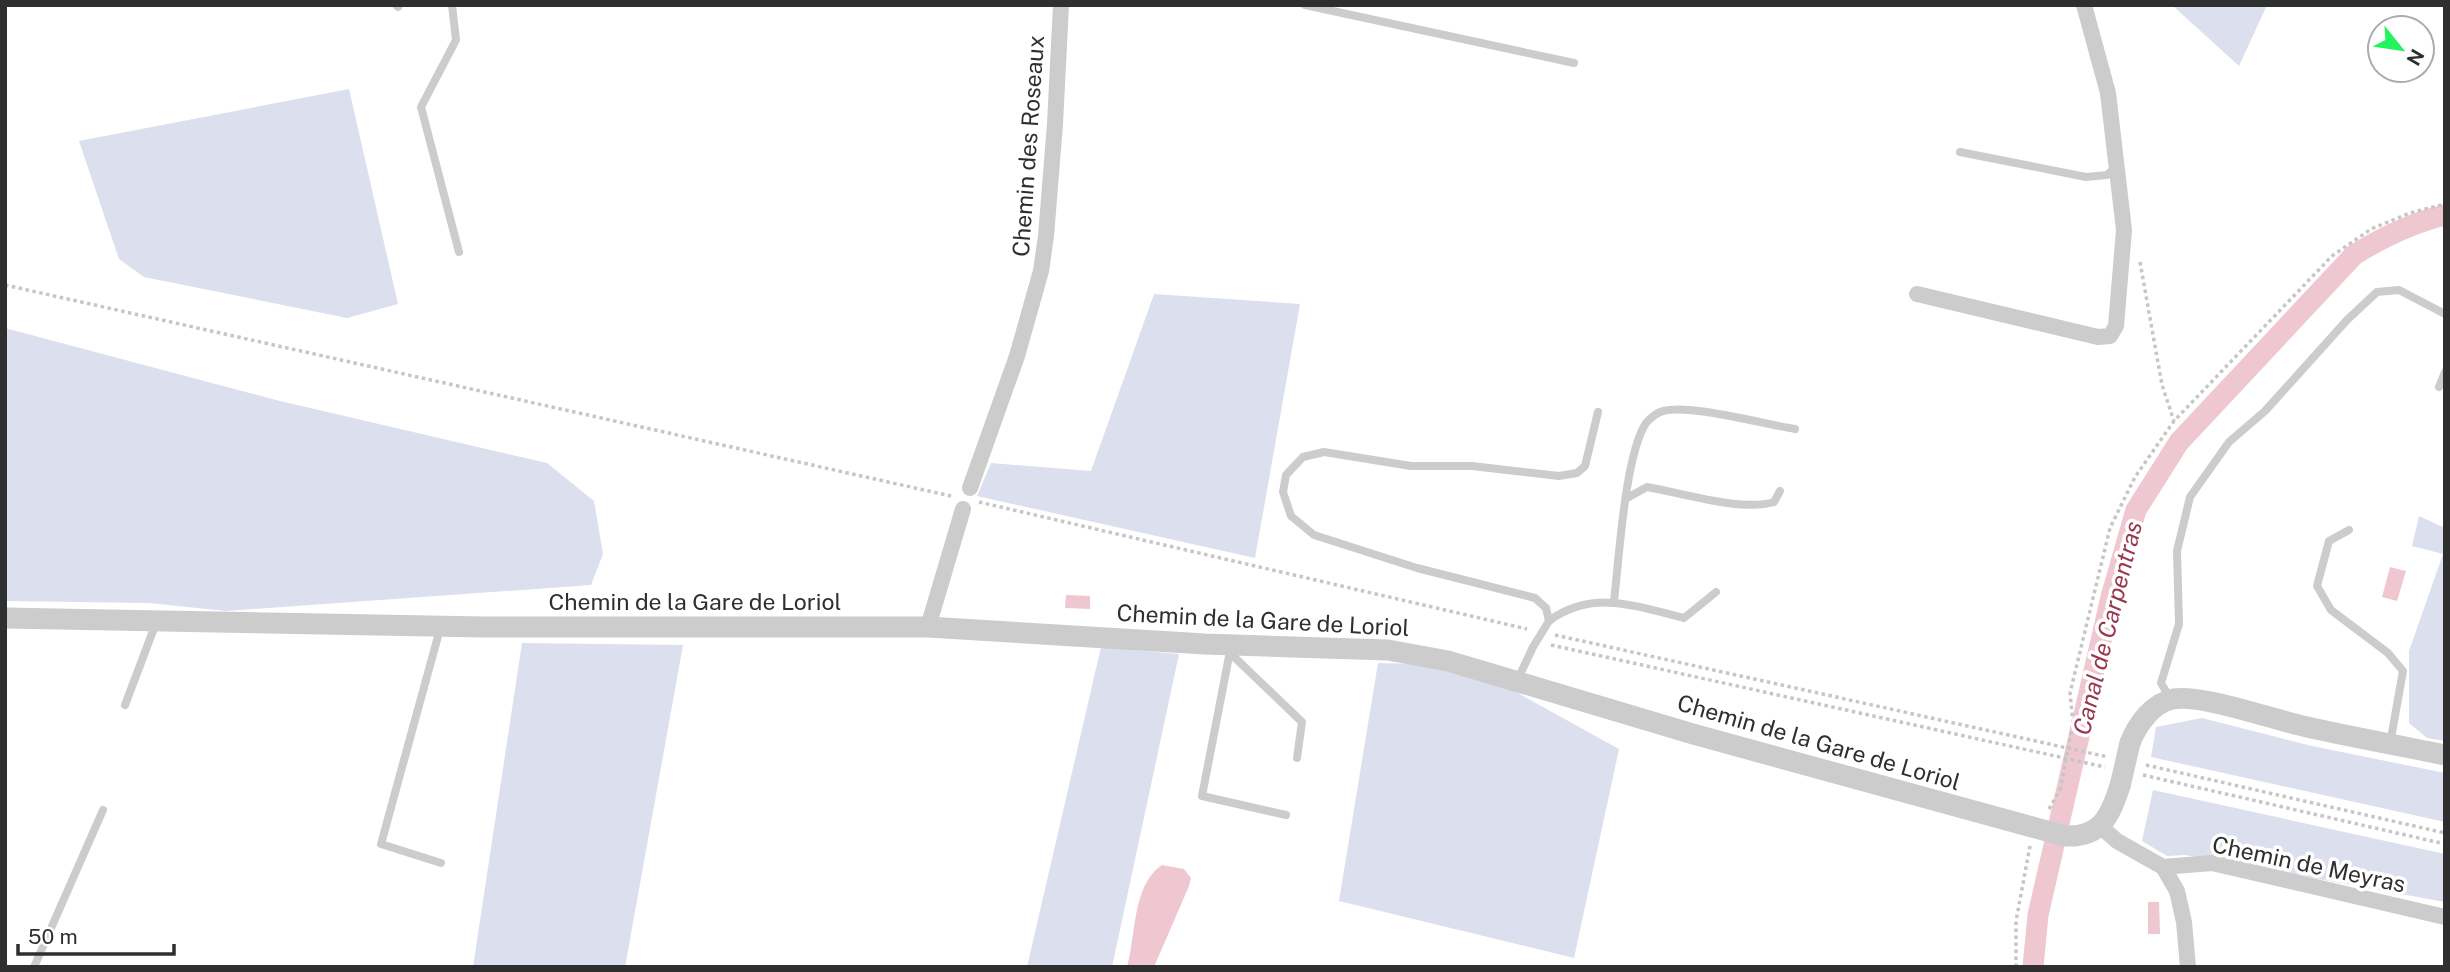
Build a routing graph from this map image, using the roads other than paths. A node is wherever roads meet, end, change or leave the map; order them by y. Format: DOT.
graph roads {
  1 [pos="452,5"];
  2 [pos="1061,5"];
  3 [pos="1305,5"];
  4 [pos="2084,5"];
  5 [pos="1574,64"];
  6 [pos="1960,152"];
  7 [pos="2117,166"];
  8 [pos="459,252"];
  9 [pos="1917,294"];
  10 [pos="2445,314"];
  11 [pos="2445,372"];
  12 [pos="2440,387"];
  13 [pos="1598,412"];
  14 [pos="1795,429"];
  15 [pos="1780,491"];
  16 [pos="1627,498"];
  17 [pos="2349,530"];
  18 [pos="1716,592"];
  19 [pos="1614,601"];
  20 [pos="5,618"];
  21 [pos="1549,621"];
  22 [pos="156,623"];
  23 [pos="440,626"];
  24 [pos="928,626"];
  25 [pos="1230,649"];
  26 [pos="1516,682"];
  27 [pos="2170,699"];
  28 [pos="125,705"];
  29 [pos="2390,744"];
  30 [pos="2445,755"];
  31 [pos="1297,758"];
  32 [pos="103,810"];
  33 [pos="1286,815"];
  34 [pos="2100,826"];
  35 [pos="441,863"];
  36 [pos="2163,867"];
  37 [pos="2445,917"];
  38 [pos="34,967"];
  39 [pos="2188,967"];
  1 -- 8 [label="lane"];
  2 -- 24 [label="street, Chemin des Roseaux"];
  3 -- 5 [label="lane"];
  4 -- 7 [label="street"];
  6 -- 7 [label="lane"];
  7 -- 9 [label="street"];
  10 -- 27 [label="lane"];
  11 -- 12 [label="lane"];
  13 -- 21 [label="lane"];
  14 -- 16 [label="lane"];
  15 -- 16 [label="lane"];
  16 -- 19 [label="lane"];
  17 -- 29 [label="lane"];
  18 -- 19 [label="lane"];
  19 -- 21 [label="lane"];
  20 -- 22 [label="street, Chemin de la Gare de Loriol"];
  21 -- 26 [label="lane"];
  22 -- 23 [label="street, Chemin de la Gare de Loriol"];
  22 -- 28 [label="lane"];
  23 -- 24 [label="street, Chemin de la Gare de Loriol"];
  23 -- 35 [label="lane"];
  24 -- 25 [label="street, Chemin de la Gare de Loriol"];
  25 -- 26 [label="street, Chemin de la Gare de Loriol"];
  25 -- 31 [label="lane"];
  25 -- 33 [label="lane"];
  26 -- 34 [label="street, Chemin de la Gare de Loriol"];
  27 -- 29 [label="street"];
  27 -- 34 [label="street, bridge"];
  29 -- 30 [label="street"];
  32 -- 38 [label="lane"];
  34 -- 36 [label="street"];
  36 -- 37 [label="street, Chemin de Meyras"];
  36 -- 39 [label="street"];
}
